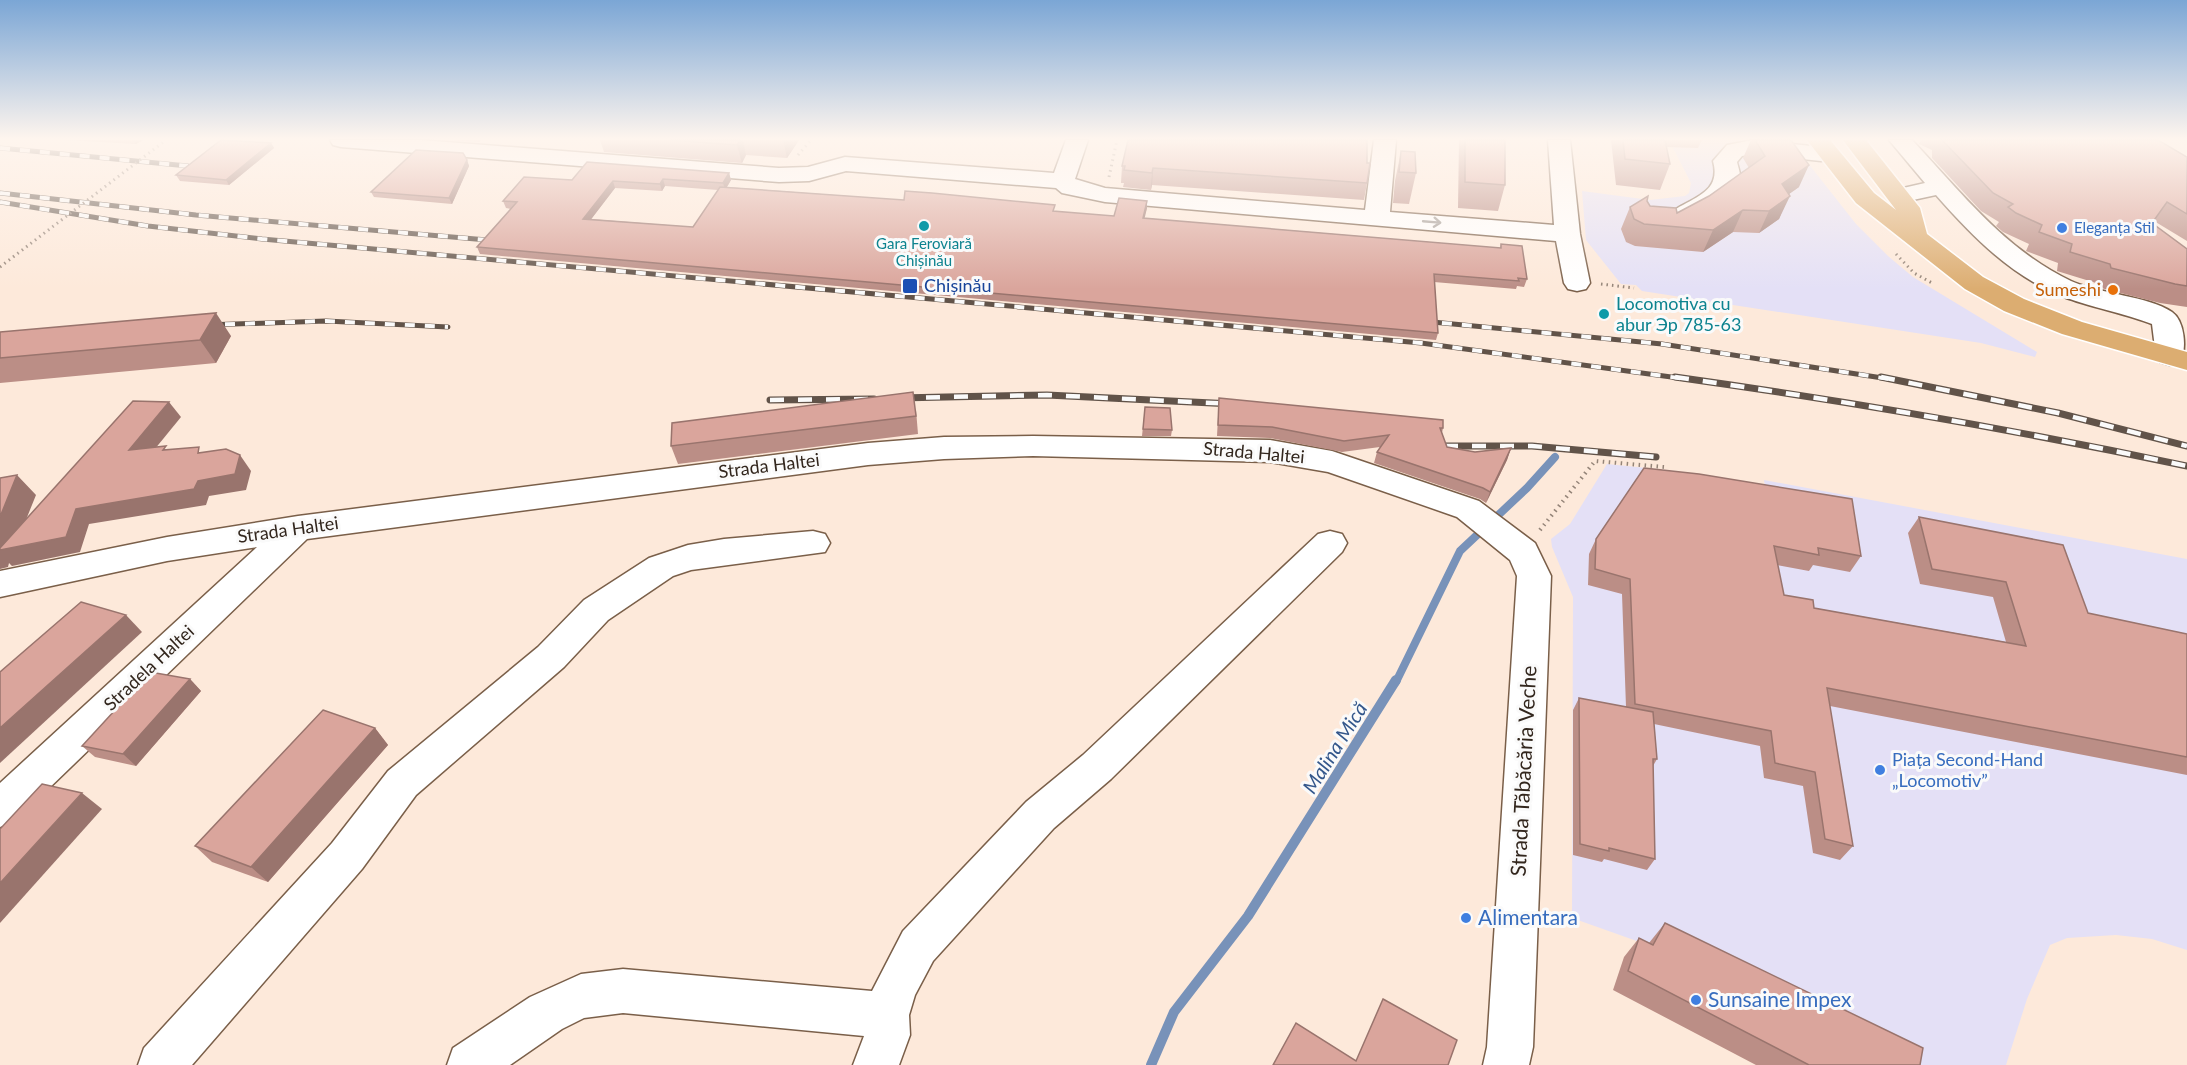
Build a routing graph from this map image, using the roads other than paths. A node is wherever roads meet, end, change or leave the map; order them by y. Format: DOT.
graph roads {
  1 [pos="1079,190"];
  2 [pos="1380,190"];
  3 [pos="1563,190"];
  4 [pos="1719,190"];
  5 [pos="1858,190"];
  6 [pos="1894,190"];
  7 [pos="1927,190"];
  8 [pos="1946,190"];
  9 [pos="1899,196"];
  10 [pos="1377,218"];
  11 [pos="1662,221"];
  12 [pos="1567,234"];
  13 [pos="1915,236"];
  14 [pos="1589,284"];
  15 [pos="2179,358"];
  16 [pos="298,528"];
  17 [pos="813,543"];
  18 [pos="1330,543"];
  19 [pos="1516,546"];
  20 [pos="0,584"];
  21 [pos="0,809"];
  22 [pos="886,1015"];
  23 [pos="161,1065"];
  24 [pos="470,1065"];
  25 [pos="876,1065"];
  26 [pos="1506,1065"];
  1 -- 10 [label="street"];
  2 -- 10 [label="street"];
  3 -- 12 [label="street"];
  4 -- 11 [label="street"];
  5 -- 13 [label="main road"];
  6 -- 9 [label="main road"];
  7 -- 9 [label="street"];
  8 -- 15 [label="street"];
  9 -- 13 [label="main road"];
  10 -- 12 [label="street, one-way"];
  12 -- 14 [label="street"];
  13 -- 15 [label="main road"];
  16 -- 19 [label="street, Strada Haltei"];
  16 -- 20 [label="street, Strada Haltei"];
  16 -- 21 [label="street, Stradela Haltei"];
  17 -- 23 [label="street"];
  18 -- 22 [label="street"];
  19 -- 26 [label="street, Strada Tăbăcăria Veche"];
  22 -- 24 [label="street"];
  22 -- 25 [label="street"];
}
